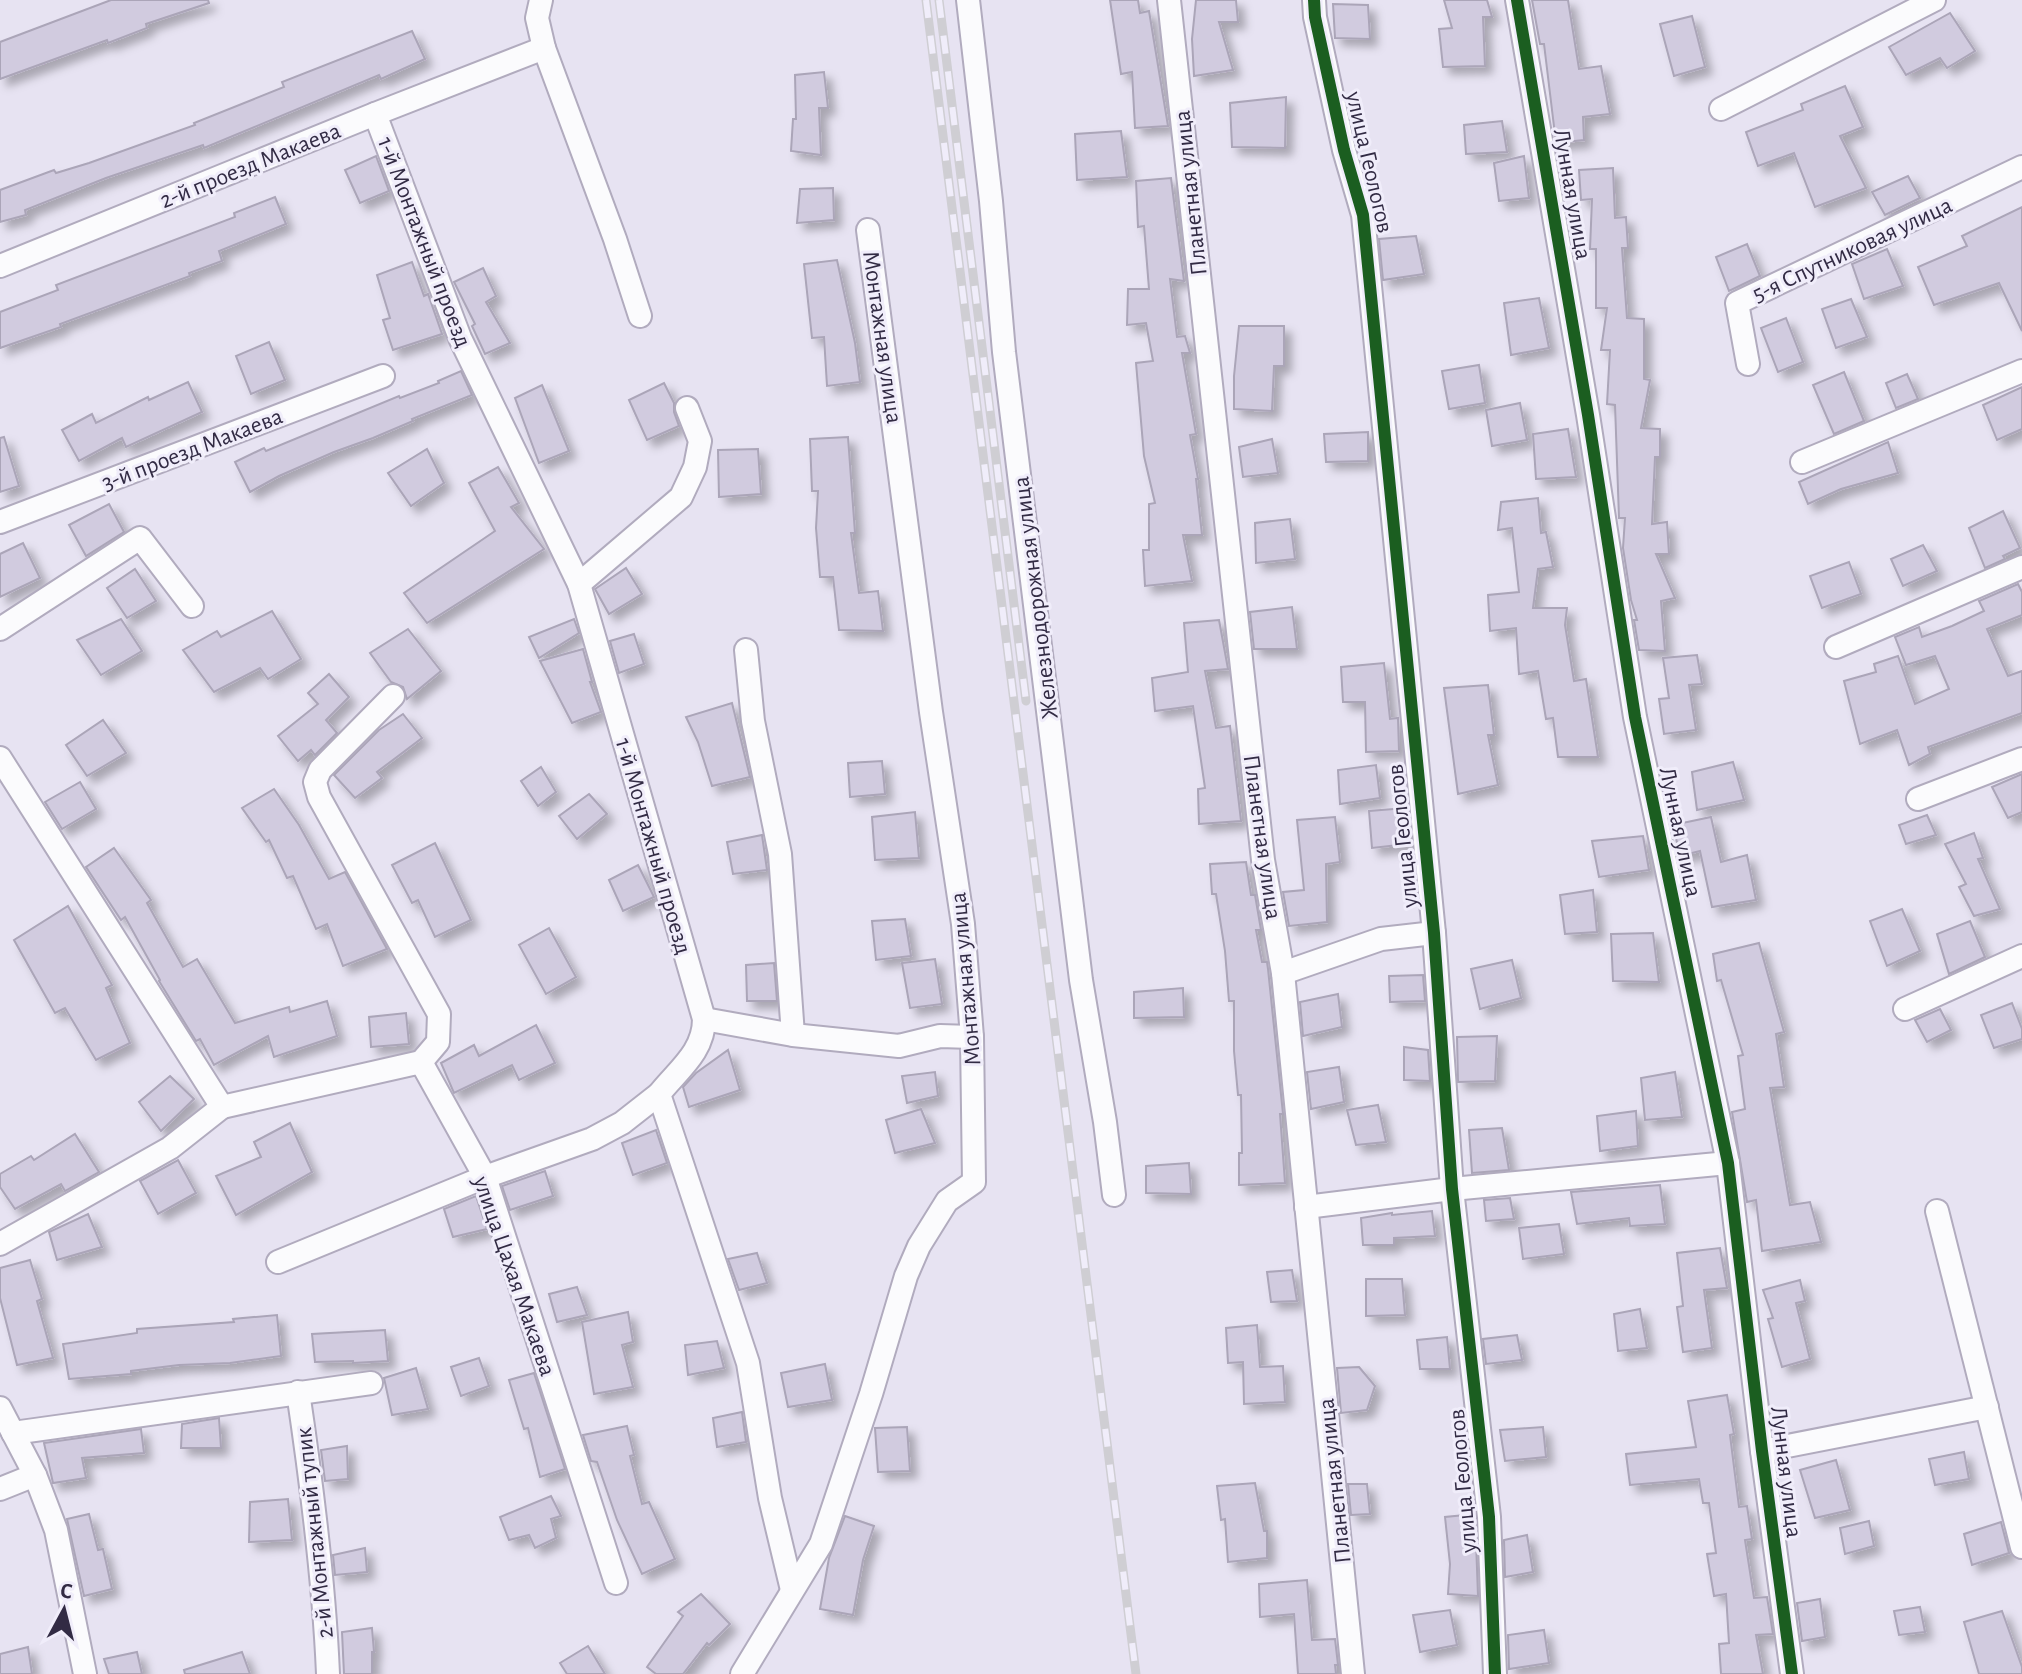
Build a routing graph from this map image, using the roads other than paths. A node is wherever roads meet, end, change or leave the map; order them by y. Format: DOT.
graph roads {
  1 [pos="541,0"];
  2 [pos="968,0"];
  3 [pos="1169,0"];
  4 [pos="1314,0"];
  5 [pos="1517,0"];
  6 [pos="1934,0"];
  7 [pos="544,48"];
  8 [pos="1721,109"];
  9 [pos="375,114"];
  10 [pos="2022,167"];
  11 [pos="868,230"];
  12 [pos="0,266"];
  13 [pos="640,316"];
  14 [pos="1748,364"];
  15 [pos="2022,371"];
  16 [pos="383,376"];
  17 [pos="687,408"];
  18 [pos="1802,462"];
  19 [pos="0,522"];
  20 [pos="2022,567"];
  21 [pos="579,584"];
  22 [pos="192,606"];
  23 [pos="0,629"];
  24 [pos="1836,647"];
  25 [pos="746,650"];
  26 [pos="393,696"];
  27 [pos="0,758"];
  28 [pos="2022,759"];
  29 [pos="1918,799"];
  30 [pos="1434,933"];
  31 [pos="2022,956"];
  32 [pos="1283,973"];
  33 [pos="1905,1009"];
  34 [pos="704,1019"];
  35 [pos="793,1035"];
  36 [pos="972,1037"];
  37 [pos="421,1062"];
  38 [pos="659,1094"];
  39 [pos="222,1107"];
  40 [pos="1728,1163"];
  41 [pos="485,1177"];
  42 [pos="1452,1189"];
  43 [pos="1114,1195"];
  44 [pos="1306,1207"];
  45 [pos="1937,1211"];
  46 [pos="0,1244"];
  47 [pos="278,1262"];
  48 [pos="371,1383"];
  49 [pos="298,1392"];
  50 [pos="1987,1407"];
  51 [pos="0,1408"];
  52 [pos="13,1433"];
  53 [pos="1762,1451"];
  54 [pos="35,1475"];
  55 [pos="0,1489"];
  56 [pos="2022,1547"];
  57 [pos="616,1583"];
  58 [pos="792,1590"];
  59 [pos="85,1674"];
  60 [pos="328,1674"];
  61 [pos="742,1674"];
  62 [pos="1353,1674"];
  63 [pos="1495,1674"];
  64 [pos="1792,1674"];
  1 -- 7 [label="street"];
  2 -- 43 [label="street, Железнодорожная улица"];
  3 -- 32 [label="street, Планетная улица"];
  4 -- 30 [label="street, улица Геологов"];
  5 -- 40 [label="street, Лунная улица"];
  6 -- 8 [label="street"];
  7 -- 9 [label="street, 2-й проезд Макаева"];
  7 -- 13 [label="street"];
  9 -- 12 [label="street, 2-й проезд Макаева"];
  9 -- 21 [label="street, 1-й Монтажный проезд"];
  10 -- 14 [label="street, 5-я Спутниковая улица"];
  11 -- 36 [label="street, Монтажная улица"];
  15 -- 18 [label="street"];
  16 -- 19 [label="street, 3-й проезд Макаева"];
  17 -- 21 [label="street"];
  20 -- 24 [label="street"];
  21 -- 34 [label="street, 1-й Монтажный проезд"];
  22 -- 23 [label="street"];
  25 -- 35 [label="street"];
  26 -- 37 [label="street"];
  27 -- 39 [label="street"];
  28 -- 29 [label="street"];
  30 -- 32 [label="street"];
  30 -- 42 [label="street, улица Геологов"];
  31 -- 33 [label="street"];
  32 -- 44 [label="street, Планетная улица"];
  34 -- 35 [label="street"];
  34 -- 38 [label="street"];
  35 -- 36 [label="street"];
  36 -- 58 [label="street, Монтажная улица"];
  37 -- 39 [label="street"];
  37 -- 41 [label="street, улица Цахая Макаева"];
  38 -- 41 [label="street"];
  38 -- 58 [label="street"];
  39 -- 46 [label="street"];
  40 -- 42 [label="street"];
  40 -- 53 [label="street, Лунная улица"];
  41 -- 47 [label="street"];
  41 -- 57 [label="street, улица Цахая Макаева"];
  42 -- 44 [label="street"];
  42 -- 63 [label="street, улица Геологов"];
  44 -- 62 [label="street, Планетная улица"];
  45 -- 50 [label="street"];
  48 -- 49 [label="street"];
  49 -- 52 [label="street"];
  49 -- 60 [label="street, 2-й Монтажный тупик"];
  50 -- 53 [label="street"];
  50 -- 56 [label="street"];
  51 -- 52 [label="street"];
  52 -- 54 [label="street"];
  53 -- 64 [label="street, Лунная улица"];
  54 -- 55 [label="street"];
  54 -- 59 [label="street"];
  58 -- 61 [label="street, Монтажная улица"];
}
